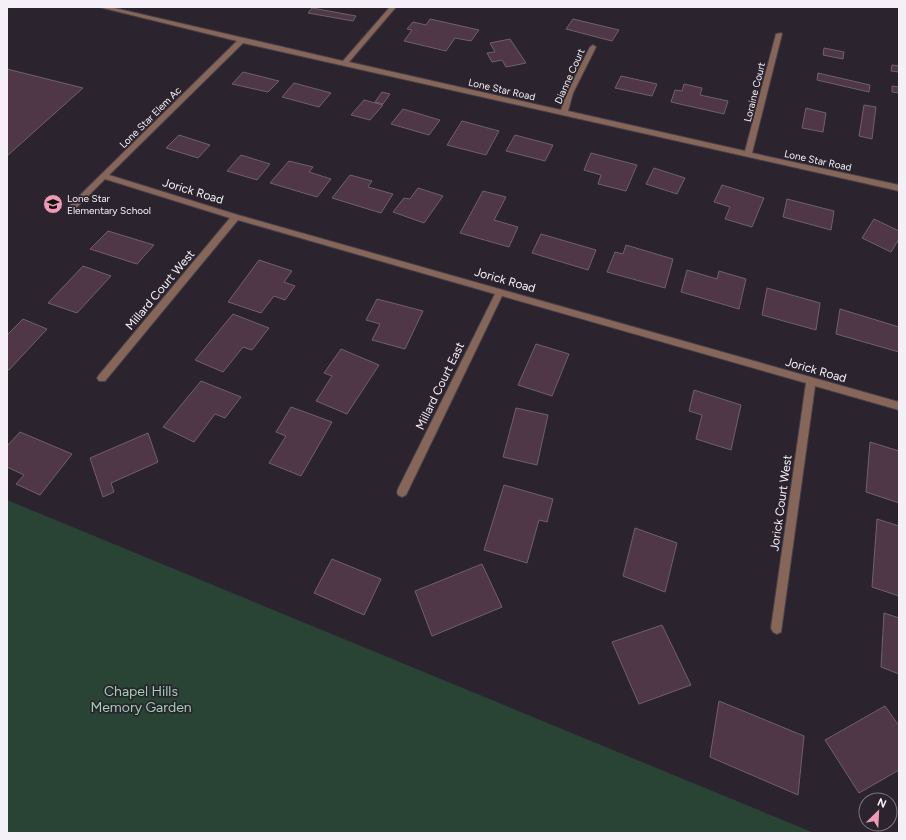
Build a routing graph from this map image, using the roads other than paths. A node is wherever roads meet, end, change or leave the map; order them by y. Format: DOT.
graph roads {
  1 [pos="102,7"];
  2 [pos="393,7"];
  3 [pos="779,34"];
  4 [pos="242,40"];
  5 [pos="593,46"];
  6 [pos="345,63"];
  7 [pos="564,113"];
  8 [pos="748,155"];
  9 [pos="104,176"];
  10 [pos="899,188"];
  11 [pos="71,208"];
  12 [pos="236,217"];
  13 [pos="500,292"];
  14 [pos="102,378"];
  15 [pos="811,381"];
  16 [pos="899,406"];
  17 [pos="402,492"];
  18 [pos="777,628"];
  1 -- 4 [label="street, Lone Star Road"];
  2 -- 6 [label="street"];
  3 -- 8 [label="street, Loraine Court"];
  4 -- 6 [label="street, Lone Star Road"];
  4 -- 9 [label="street, Lone Star Elem Ac"];
  5 -- 7 [label="street, Dianne Court"];
  6 -- 7 [label="street, Lone Star Road"];
  7 -- 8 [label="street, Lone Star Road"];
  8 -- 10 [label="street, Lone Star Road"];
  9 -- 11 [label="street, Lone Star Elem Ac"];
  9 -- 12 [label="street, Jorick Road"];
  12 -- 13 [label="street, Jorick Road"];
  12 -- 14 [label="street, Millard Court West"];
  13 -- 15 [label="street, Jorick Road"];
  13 -- 17 [label="street, Millard Court East"];
  15 -- 16 [label="street, Jorick Road"];
  15 -- 18 [label="street, Jorick Court West"];
}
